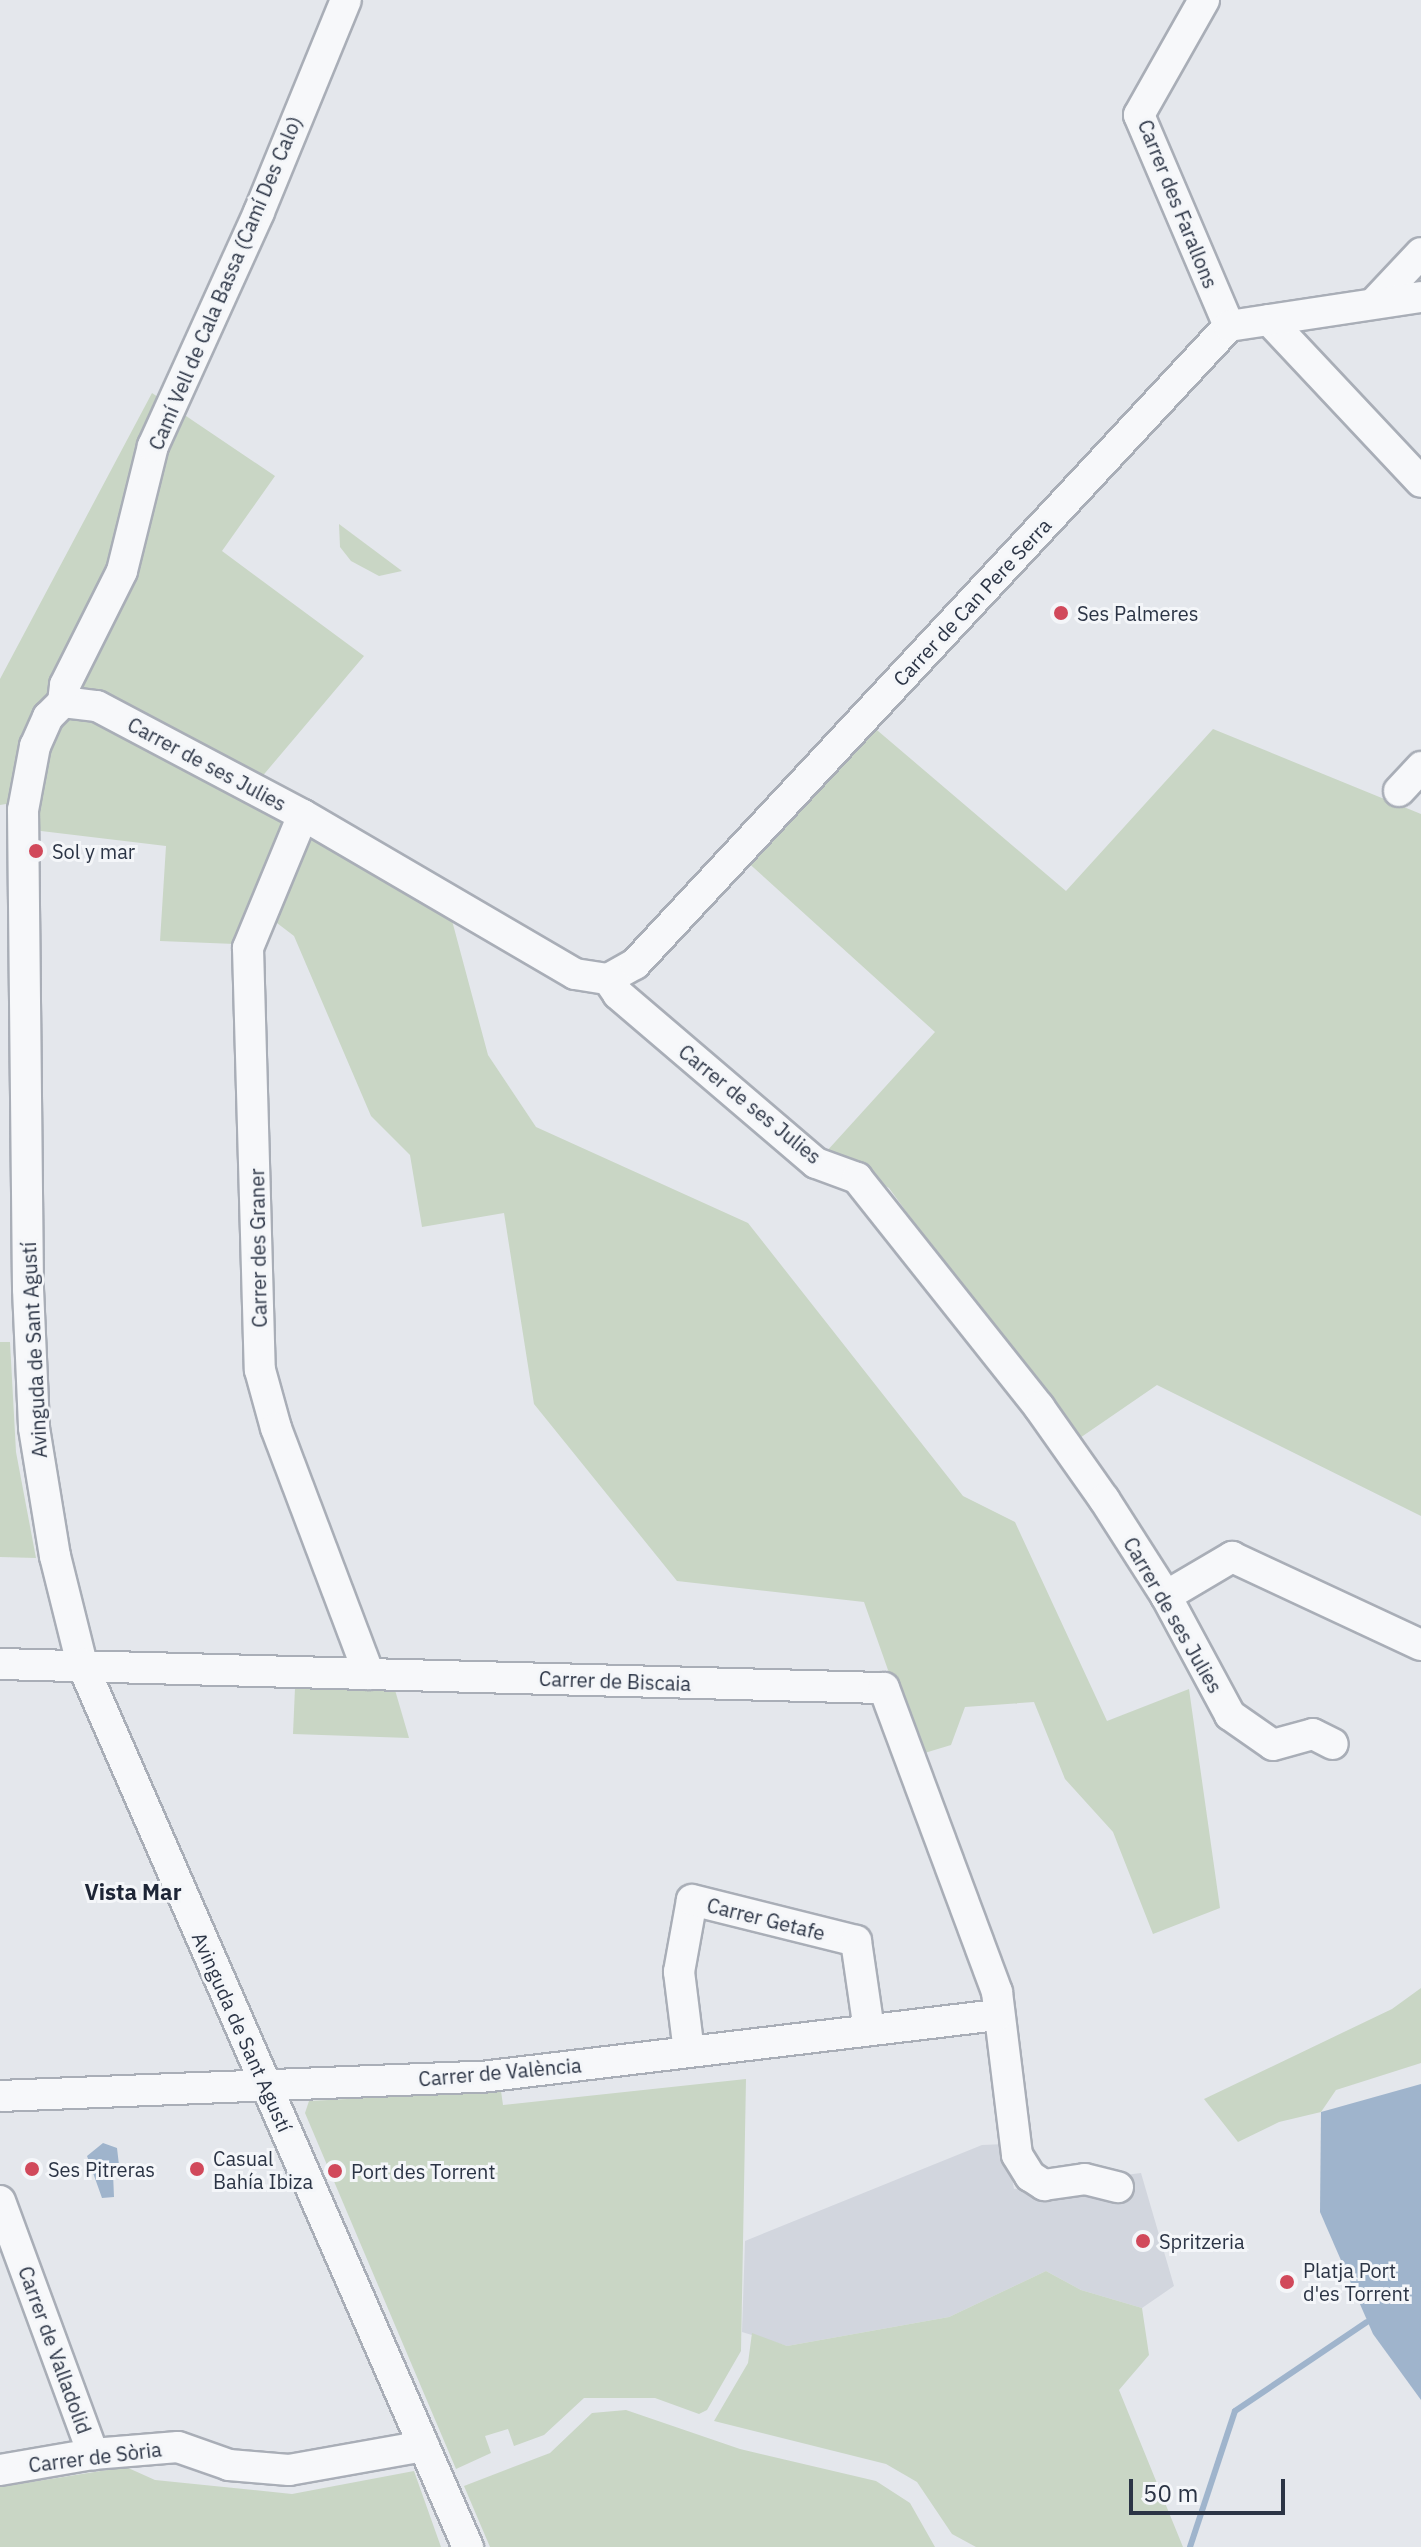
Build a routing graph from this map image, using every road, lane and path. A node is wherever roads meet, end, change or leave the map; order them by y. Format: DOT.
graph roads {
  1 [pos="346,0"];
  2 [pos="1204,0"];
  3 [pos="1421,253"];
  4 [pos="1421,297"];
  5 [pos="1375,302"];
  6 [pos="1269,320"];
  7 [pos="1229,326"];
  8 [pos="1421,482"];
  9 [pos="63,702"];
  10 [pos="1421,767"];
  11 [pos="1399,791"];
  12 [pos="11,813"];
  13 [pos="303,815"];
  14 [pos="608,979"];
  15 [pos="1166,1596"];
  16 [pos="1421,1645"];
  17 [pos="0,1664"];
  18 [pos="82,1664"];
  19 [pos="369,1674"];
  20 [pos="1333,1744"];
  21 [pos="997,2015"];
  22 [pos="869,2030"];
  23 [pos="689,2052"];
  24 [pos="268,2089"];
  25 [pos="0,2096"];
  26 [pos="1118,2187"];
  27 [pos="0,2201"];
  28 [pos="424,2446"];
  29 [pos="93,2454"];
  30 [pos="0,2470"];
  31 [pos="468,2547"];
  1 -- 9 [label="street, Camí Vell de Cala Bassa (Camí Des Calo)"];
  2 -- 7 [label="street, Carrer des Farallons"];
  3 -- 5 [label="street"];
  4 -- 5 [label="street"];
  5 -- 6 [label="street"];
  6 -- 7 [label="street"];
  6 -- 8 [label="street"];
  7 -- 14 [label="street, Carrer de Can Pere Serra"];
  9 -- 12 [label="street, Avinguda de Sant Agustí"];
  9 -- 13 [label="street, Carrer de ses Julies"];
  10 -- 11 [label="street"];
  12 -- 18 [label="street, Avinguda de Sant Agustí"];
  13 -- 14 [label="street, Carrer de ses Julies"];
  13 -- 19 [label="street, Carrer des Graner"];
  14 -- 15 [label="street, Carrer de ses Julies"];
  15 -- 16 [label="street"];
  15 -- 20 [label="street, Carrer de ses Julies"];
  17 -- 18 [label="street, Carrer de Biscaia"];
  18 -- 19 [label="street, Carrer de Biscaia"];
  18 -- 24 [label="street, Avinguda de Sant Agustí"];
  19 -- 21 [label="street, Carrer de Biscaia"];
  21 -- 22 [label="street, Carrer de València"];
  21 -- 26 [label="street"];
  22 -- 23 [label="street, Carrer de València"];
  22 -- 23 [label="street, Carrer Getafe"];
  23 -- 24 [label="street, Carrer de València"];
  24 -- 25 [label="street, Carrer de València"];
  24 -- 28 [label="street, Avinguda de Sant Agustí"];
  27 -- 29 [label="street, Carrer de Valladolid"];
  28 -- 29 [label="street, Carrer de Sòria"];
  28 -- 31 [label="street, Avinguda de Sant Agustí"];
  29 -- 30 [label="street, Carrer de Sòria"];
}
